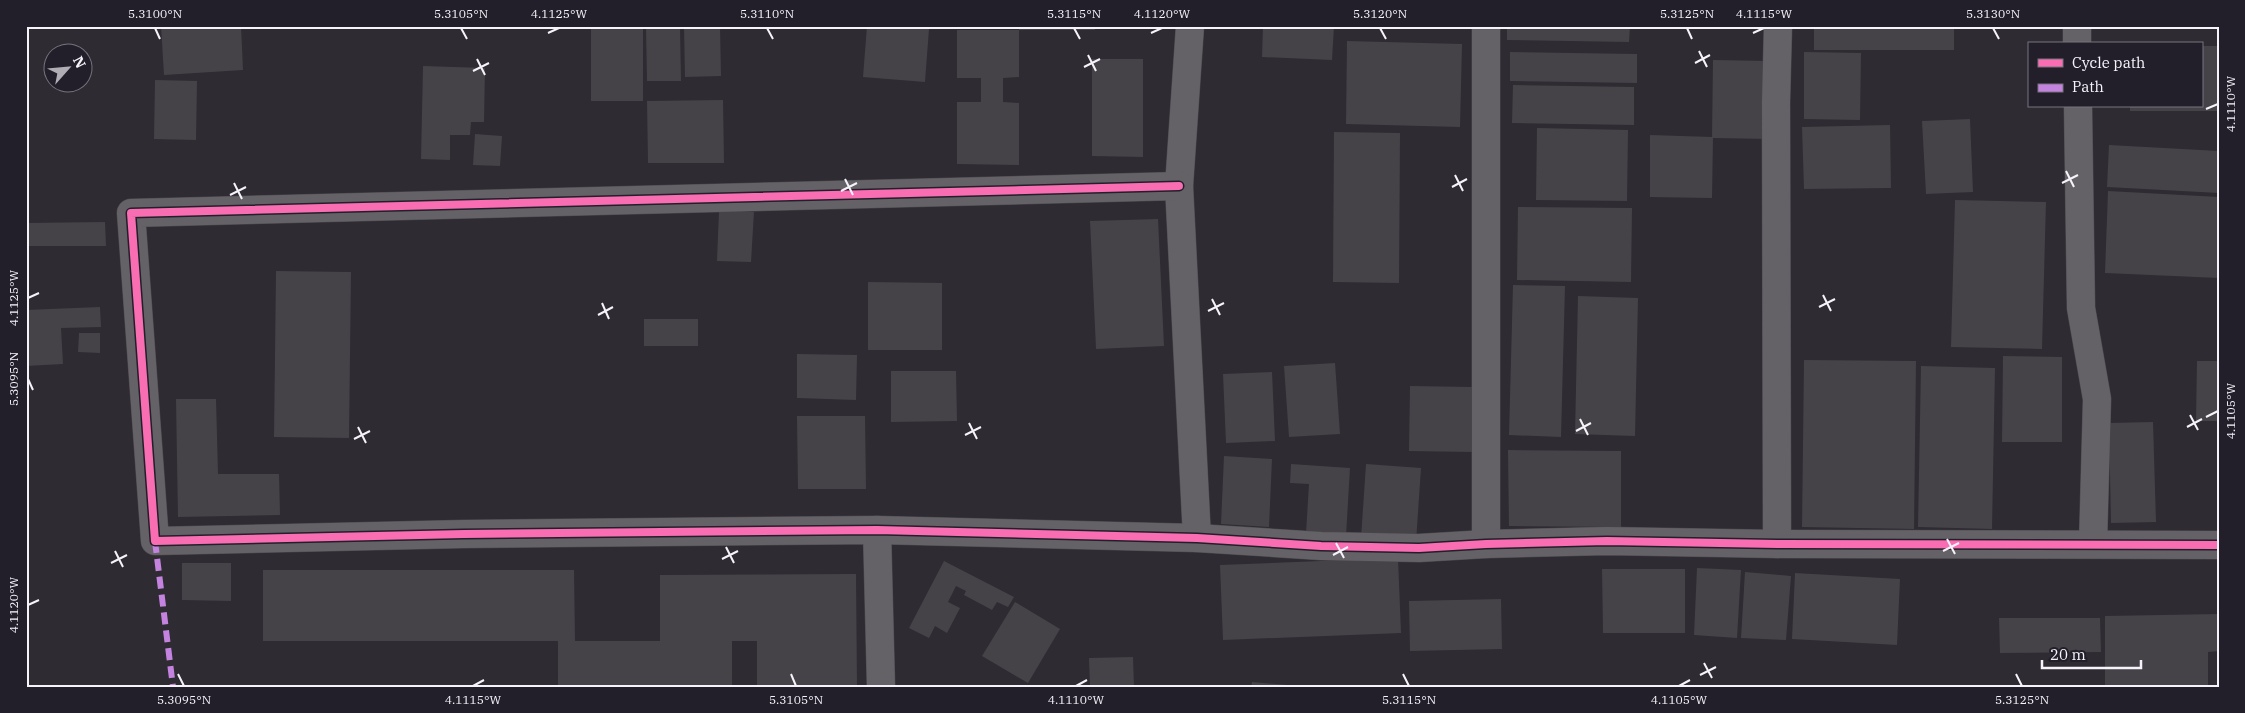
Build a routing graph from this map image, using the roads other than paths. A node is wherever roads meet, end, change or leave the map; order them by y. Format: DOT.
graph roads {
  1 [pos="1190,26"];
  2 [pos="1486,26"];
  3 [pos="1778,26"];
  4 [pos="2077,26"];
  5 [pos="2077,42"];
  6 [pos="2078,108"];
  7 [pos="1179,186"];
  8 [pos="877,530"];
  9 [pos="1197,538"];
  10 [pos="1486,544"];
  11 [pos="1777,544"];
  12 [pos="2092,544"];
  13 [pos="2219,545"];
  14 [pos="880,687"];
  1 -- 7 [label="street"];
  2 -- 10 [label="street"];
  3 -- 11 [label="street"];
  4 -- 5 [label="street"];
  6 -- 12 [label="street"];
  7 -- 8 [label="street"];
  7 -- 9 [label="street"];
  8 -- 9 [label="street"];
  8 -- 14 [label="street"];
  9 -- 10 [label="street"];
  10 -- 11 [label="street"];
  11 -- 12 [label="street"];
  12 -- 13 [label="street"];
}
